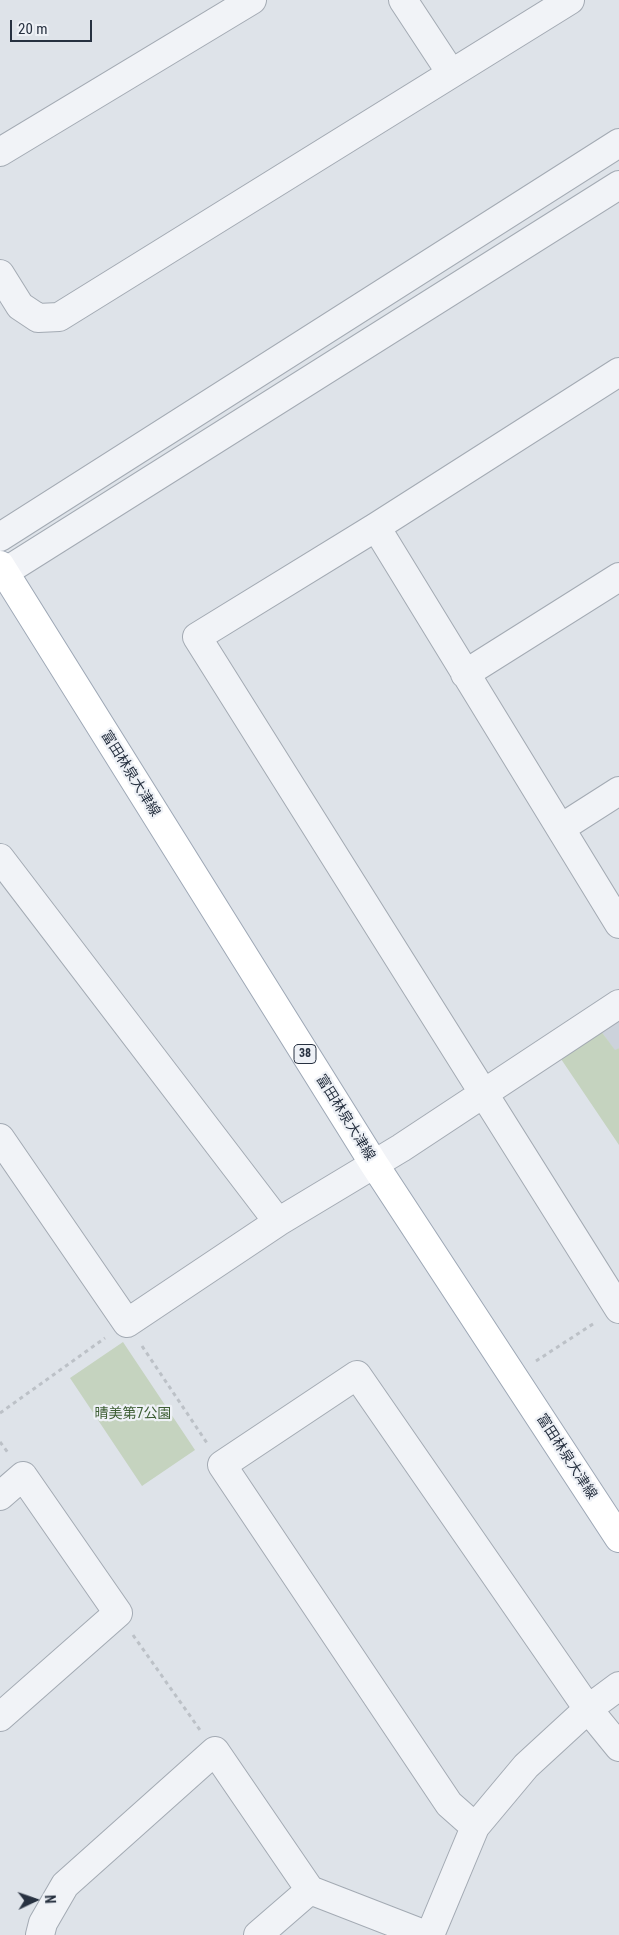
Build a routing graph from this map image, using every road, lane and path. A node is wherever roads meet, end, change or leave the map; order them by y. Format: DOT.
graph roads {
  1 [pos="252,0"];
  2 [pos="403,0"];
  3 [pos="570,0"];
  4 [pos="451,73"];
  5 [pos="619,143"];
  6 [pos="0,152"];
  7 [pos="619,185"];
  8 [pos="0,274"];
  9 [pos="619,372"];
  10 [pos="376,527"];
  11 [pos="0,537"];
  12 [pos="1,571"];
  13 [pos="619,577"];
  14 [pos="465,674"];
  15 [pos="619,791"];
  16 [pos="561,828"];
  17 [pos="5,877"];
  18 [pos="619,924"];
  19 [pos="619,1004"];
  20 [pos="483,1094"];
  21 [pos="0,1138"];
  22 [pos="374,1164"];
  23 [pos="278,1222"];
  24 [pos="619,1308"];
  25 [pos="126,1323"];
  26 [pos="535,1361"];
  27 [pos="0,1413"];
  28 [pos="222,1466"];
  29 [pos="0,1496"];
  30 [pos="619,1538"];
  31 [pos="118,1613"];
  32 [pos="619,1686"];
  33 [pos="588,1709"];
  34 [pos="0,1716"];
  35 [pos="619,1747"];
  36 [pos="215,1751"];
  37 [pos="475,1828"];
  38 [pos="310,1890"];
  39 [pos="40,1935"];
  40 [pos="258,1935"];
  41 [pos="428,1935"];
  1 -- 6 [label="street"];
  2 -- 4 [label="street"];
  3 -- 4 [label="street"];
  4 -- 8 [label="street"];
  5 -- 11 [label="street"];
  7 -- 12 [label="street"];
  9 -- 10 [label="street"];
  10 -- 14 [label="street"];
  10 -- 20 [label="street"];
  12 -- 22 [label="main road, 富田林泉大津線 / 38"];
  13 -- 14 [label="street"];
  14 -- 16 [label="street"];
  15 -- 16 [label="street"];
  16 -- 18 [label="street"];
  17 -- 23 [label="street"];
  19 -- 20 [label="street"];
  20 -- 22 [label="street"];
  20 -- 24 [label="street"];
  21 -- 25 [label="street"];
  22 -- 23 [label="street"];
  22 -- 30 [label="main road, 富田林泉大津線 / 38"];
  23 -- 25 [label="street"];
  24 -- 26 [label="path"];
  25 -- 27 [label="path"];
  25 -- 28 [label="path"];
  28 -- 33 [label="street"];
  28 -- 37 [label="street"];
  29 -- 31 [label="street"];
  31 -- 34 [label="street"];
  31 -- 36 [label="path"];
  32 -- 33 [label="street"];
  33 -- 35 [label="street"];
  33 -- 37 [label="street"];
  36 -- 38 [label="street"];
  36 -- 39 [label="street"];
  37 -- 41 [label="street"];
  38 -- 40 [label="street"];
  38 -- 41 [label="street"];
}
